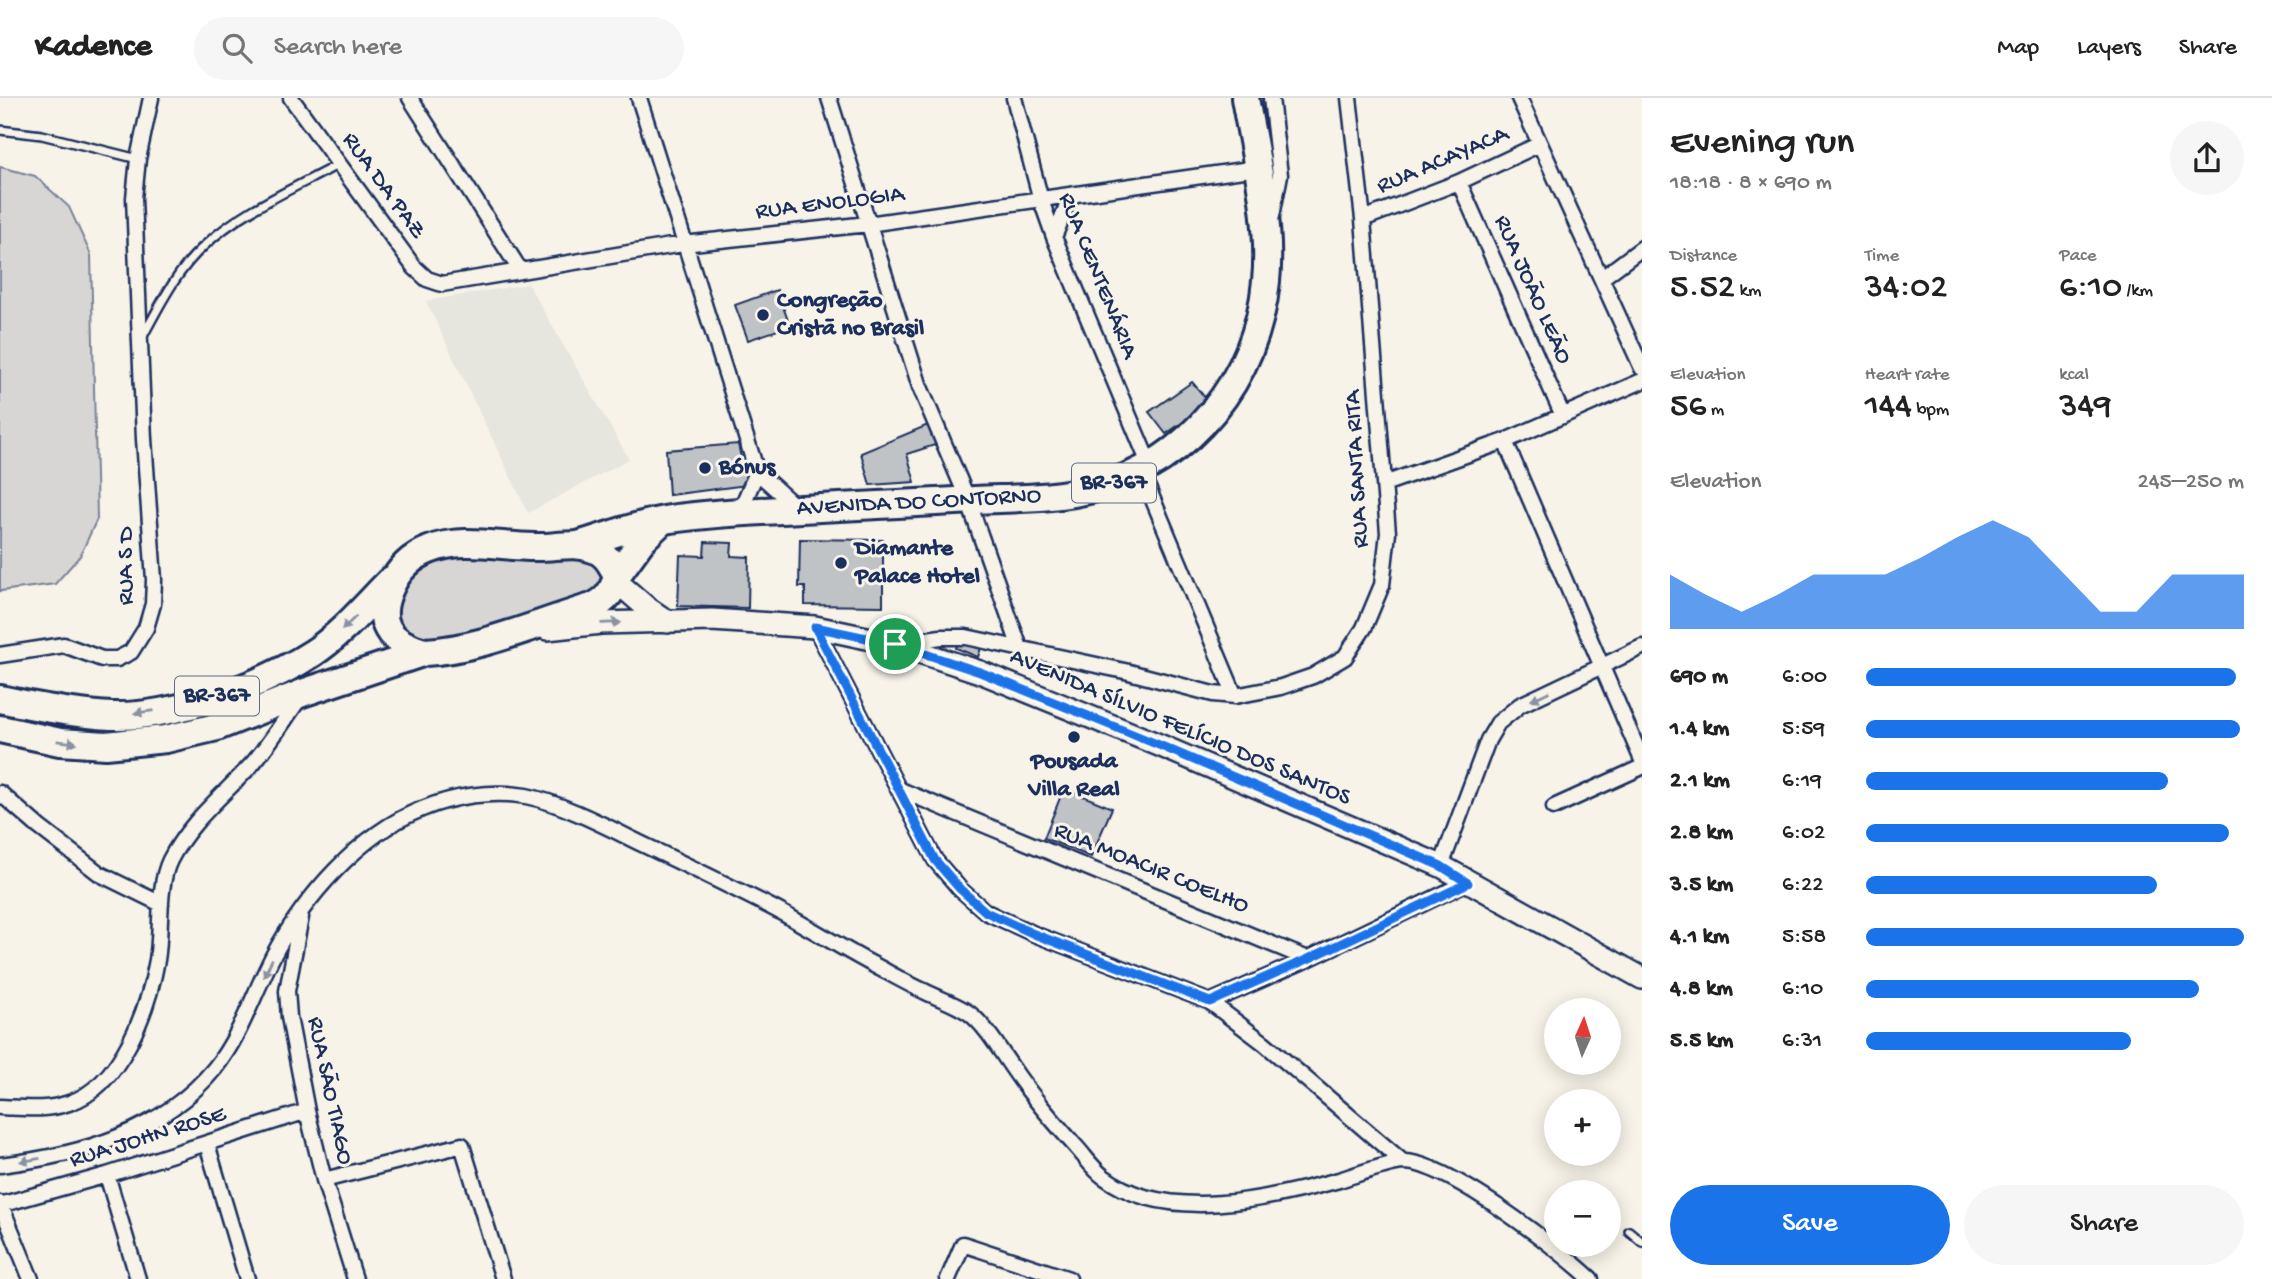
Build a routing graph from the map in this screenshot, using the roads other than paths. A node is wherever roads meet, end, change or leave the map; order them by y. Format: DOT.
graph roads {
  1 [pos="151,98"];
  2 [pos="291,98"];
  3 [pos="411,98"];
  4 [pos="639,98"];
  5 [pos="829,98"];
  6 [pos="1014,98"];
  7 [pos="1245,98"];
  8 [pos="1271,98"];
  9 [pos="1349,98"];
  10 [pos="1519,98"];
  11 [pos="0,130"];
  12 [pos="1540,144"];
  13 [pos="138,159"];
  14 [pos="339,164"];
  15 [pos="1257,168"];
  16 [pos="1459,182"];
  17 [pos="1071,195"];
  18 [pos="1041,200"];
  19 [pos="1363,219"];
  20 [pos="869,224"];
  21 [pos="1054,237"];
  22 [pos="1266,237"];
  23 [pos="683,244"];
  24 [pos="1642,248"];
  25 [pos="414,267"];
  26 [pos="520,270"];
  27 [pos="1602,278"];
  28 [pos="141,339"];
  29 [pos="1642,368"];
  30 [pos="1642,382"];
  31 [pos="1563,416"];
  32 [pos="1505,440"];
  33 [pos="1146,468"];
  34 [pos="757,472"];
  35 [pos="1384,484"];
  36 [pos="968,500"];
  37 [pos="798,509"];
  38 [pos="739,513"];
  39 [pos="664,520"];
  40 [pos="578,545"];
  41 [pos="397,574"];
  42 [pos="617,578"];
  43 [pos="668,622"];
  44 [pos="815,627"];
  45 [pos="495,638"];
  46 [pos="895,644"];
  47 [pos="1642,647"];
  48 [pos="1020,648"];
  49 [pos="425,652"];
  50 [pos="0,655"];
  51 [pos="1601,666"];
  52 [pos="305,692"];
  53 [pos="1235,696"];
  54 [pos="0,699"];
  55 [pos="0,729"];
  56 [pos="1642,760"];
  57 [pos="1642,767"];
  58 [pos="898,789"];
  59 [pos="0,793"];
  60 [pos="1555,807"];
  61 [pos="1441,866"];
  62 [pos="1468,883"];
  63 [pos="161,904"];
  64 [pos="302,909"];
  65 [pos="1308,959"];
  66 [pos="1642,978"];
  67 [pos="1210,1002"];
  68 [pos="0,1107"];
  69 [pos="307,1111"];
  70 [pos="207,1144"];
  71 [pos="1403,1162"];
  72 [pos="0,1165"];
  73 [pos="107,1175"];
  74 [pos="324,1180"];
  75 [pos="0,1204"];
  76 [pos="1629,1231"];
  77 [pos="1642,1242"];
  78 [pos="31,1279"];
  79 [pos="138,1279"];
  80 [pos="247,1279"];
  81 [pos="355,1279"];
  82 [pos="503,1279"];
  83 [pos="948,1279"];
  84 [pos="1069,1279"];
  85 [pos="1591,1279"];
  1 -- 13 [label="street, RUA S D"];
  2 -- 14 [label="street, RUA DA PAZ"];
  3 -- 26 [label="street"];
  4 -- 23 [label="street"];
  5 -- 20 [label="street"];
  6 -- 18 [label="street, RUA CENTENÁRIA"];
  7 -- 15 [label="highway, AVENIDA DO CONTORNO / BR-367"];
  8 -- 22 [label="street, AVENIDA DO CONTORNO"];
  9 -- 19 [label="street, RUA SANTA RITA"];
  10 -- 12 [label="street"];
  11 -- 13 [label="lane"];
  12 -- 16 [label="street, RUA ACAYACA"];
  12 -- 27 [label="street"];
  13 -- 28 [label="street, RUA S D"];
  14 -- 25 [label="street, RUA DA PAZ"];
  14 -- 28 [label="lane"];
  15 -- 17 [label="street, RUA ENOLOGIA"];
  15 -- 22 [label="highway, AVENIDA DO CONTORNO / BR-367"];
  16 -- 19 [label="street, RUA ACAYACA"];
  16 -- 31 [label="street, RUA JOÃO LEÃO"];
  17 -- 18 [label="street, RUA ENOLOGIA"];
  17 -- 21 [label="street"];
  18 -- 20 [label="street, RUA ENOLOGIA"];
  18 -- 21 [label="street, RUA CENTENÁRIA"];
  19 -- 35 [label="street, RUA SANTA RITA"];
  20 -- 23 [label="street, RUA ENOLOGIA"];
  20 -- 36 [label="street"];
  21 -- 33 [label="street, RUA CENTENÁRIA"];
  22 -- 33 [label="highway, AVENIDA DO CONTORNO / BR-367"];
  23 -- 26 [label="street, RUA ENOLOGIA"];
  23 -- 34 [label="street"];
  24 -- 27 [label="street"];
  25 -- 26 [label="street, RUA ENOLOGIA"];
  27 -- 29 [label="street"];
  28 -- 50 [label="street, RUA S D"];
  30 -- 31 [label="street"];
  31 -- 32 [label="street"];
  32 -- 35 [label="street"];
  32 -- 51 [label="street"];
  33 -- 36 [label="highway, AVENIDA DO CONTORNO / BR-367"];
  33 -- 53 [label="street, RUA CENTENÁRIA"];
  34 -- 37 [label="street"];
  34 -- 38 [label="street"];
  35 -- 53 [label="street, RUA SANTA RITA"];
  36 -- 37 [label="highway, AVENIDA DO CONTORNO / BR-367"];
  36 -- 48 [label="street"];
  37 -- 38 [label="highway, AVENIDA DO CONTORNO / BR-367"];
  38 -- 39 [label="highway, AVENIDA DO CONTORNO / BR-367"];
  39 -- 40 [label="highway, BR-367"];
  39 -- 42 [label="highway, BR-367"];
  40 -- 41 [label="highway, BR-367"];
  40 -- 42 [label="highway, BR-367"];
  41 -- 49 [label="highway, BR-367"];
  41 -- 54 [label="highway, BR-367, one-way"];
  42 -- 43 [label="main road"];
  42 -- 45 [label="highway, BR-367"];
  43 -- 44 [label="main road, AVENIDA SÍLVIO FELÍCIO DOS SANTOS"];
  45 -- 43 [label="main road, AVENIDA SÍLVIO FELÍCIO DOS SANTOS, one-way"];
  44 -- 46 [label="main road, AVENIDA SÍLVIO FELÍCIO DOS SANTOS"];
  44 -- 58 [label="street"];
  45 -- 49 [label="highway, BR-367"];
  46 -- 48 [label="street, RUA SANTA RITA"];
  46 -- 61 [label="main road, AVENIDA SÍLVIO FELÍCIO DOS SANTOS"];
  47 -- 51 [label="street"];
  48 -- 53 [label="street, RUA SANTA RITA"];
  49 -- 52 [label="highway, BR-367"];
  51 -- 56 [label="street"];
  51 -- 61 [label="street, one-way"];
  55 -- 52 [label="highway, BR-367, one-way"];
  52 -- 63 [label="street"];
  57 -- 60 [label="street"];
  58 -- 65 [label="street, RUA MOACIR COELHO"];
  58 -- 67 [label="street"];
  59 -- 63 [label="street"];
  61 -- 62 [label="main road, AVENIDA SÍLVIO FELÍCIO DOS SANTOS"];
  62 -- 65 [label="street"];
  62 -- 66 [label="main road, AVENIDA SÍLVIO FELÍCIO DOS SANTOS"];
  63 -- 68 [label="street"];
  64 -- 69 [label="street, RUA SÃO TIAGO"];
  64 -- 71 [label="street"];
  64 -- 72 [label="street, one-way"];
  65 -- 67 [label="street"];
  67 -- 71 [label="street"];
  69 -- 70 [label="street, RUA JOHN ROSE"];
  69 -- 74 [label="street, RUA SÃO TIAGO"];
  70 -- 73 [label="street, RUA JOHN ROSE"];
  70 -- 80 [label="street"];
  71 -- 85 [label="street"];
  73 -- 75 [label="street, RUA JOHN ROSE"];
  73 -- 79 [label="street"];
  74 -- 81 [label="street, RUA SÃO TIAGO"];
  74 -- 82 [label="street"];
  75 -- 78 [label="street"];
  76 -- 77 [label="lane"];
  83 -- 84 [label="street"];
}
